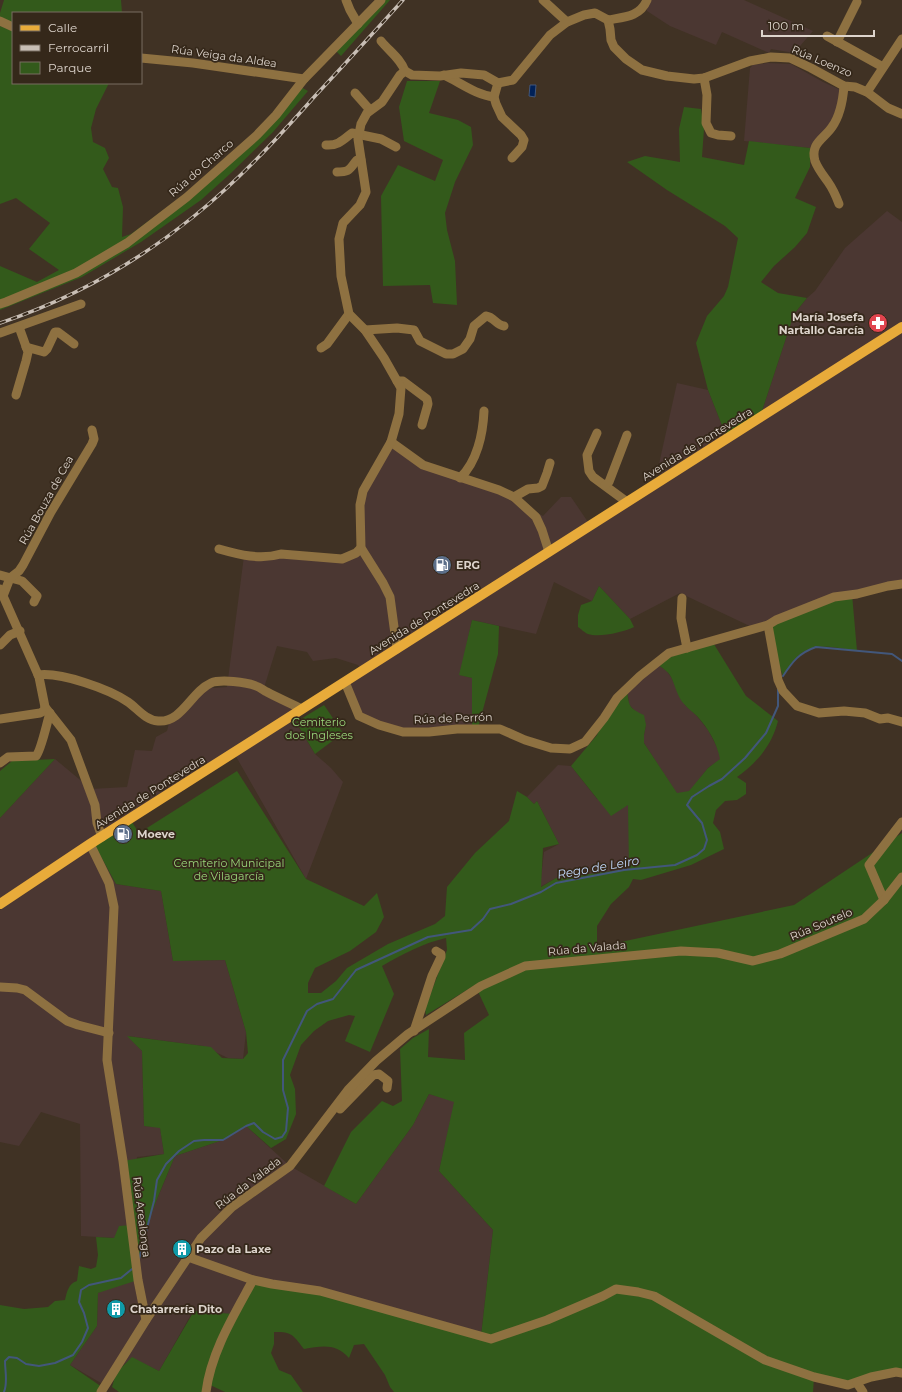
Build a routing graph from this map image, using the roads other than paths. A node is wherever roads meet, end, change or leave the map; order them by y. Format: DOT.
graph roads {
  1 [pos="346,0"];
  2 [pos="381,0"];
  3 [pos="544,0"];
  4 [pos="648,0"];
  5 [pos="858,2"];
  6 [pos="608,20"];
  7 [pos="0,21"];
  8 [pos="567,22"];
  9 [pos="358,24"];
  10 [pos="12,27"];
  11 [pos="827,36"];
  12 [pos="902,39"];
  13 [pos="381,41"];
  14 [pos="837,42"];
  15 [pos="142,58"];
  16 [pos="883,67"];
  17 [pos="405,71"];
  18 [pos="444,75"];
  19 [pos="704,78"];
  20 [pos="304,79"];
  21 [pos="498,83"];
  22 [pos="844,86"];
  23 [pos="867,92"];
  24 [pos="355,93"];
  25 [pos="494,97"];
  26 [pos="370,110"];
  27 [pos="902,114"];
  28 [pos="359,134"];
  29 [pos="731,136"];
  30 [pos="326,145"];
  31 [pos="396,147"];
  32 [pos="512,158"];
  33 [pos="361,160"];
  34 [pos="338,172"];
  35 [pos="839,204"];
  36 [pos="0,304"];
  37 [pos="81,304"];
  38 [pos="349,314"];
  39 [pos="504,326"];
  40 [pos="19,327"];
  41 [pos="902,327"];
  42 [pos="365,330"];
  43 [pos="0,333"];
  44 [pos="74,344"];
  45 [pos="26,348"];
  46 [pos="320,348"];
  47 [pos="397,381"];
  48 [pos="16,395"];
  49 [pos="484,411"];
  50 [pos="422,425"];
  51 [pos="92,430"];
  52 [pos="597,433"];
  53 [pos="627,435"];
  54 [pos="391,442"];
  55 [pos="550,463"];
  56 [pos="460,478"];
  57 [pos="605,485"];
  58 [pos="514,497"];
  59 [pos="627,502"];
  60 [pos="361,548"];
  61 [pos="219,549"];
  62 [pos="549,552"];
  63 [pos="0,575"];
  64 [pos="10,578"];
  65 [pos="902,584"];
  66 [pos="2,592"];
  67 [pos="682,598"];
  68 [pos="34,602"];
  69 [pos="768,625"];
  70 [pos="20,631"];
  71 [pos="0,645"];
  72 [pos="687,648"];
  73 [pos="397,649"];
  74 [pos="38,675"];
  75 [pos="345,682"];
  76 [pos="302,709"];
  77 [pos="47,710"];
  78 [pos="0,719"];
  79 [pos="902,722"];
  80 [pos="0,763"];
  81 [pos="902,822"];
  82 [pos="102,837"];
  83 [pos="90,844"];
  84 [pos="902,877"];
  85 [pos="884,900"];
  86 [pos="0,904"];
  87 [pos="436,951"];
  88 [pos="780,954"];
  89 [pos="0,987"];
  90 [pos="414,1031"];
  91 [pos="109,1033"];
  92 [pos="387,1088"];
  93 [pos="323,1124"];
  94 [pos="188,1257"];
  95 [pos="253,1280"];
  96 [pos="146,1320"];
  97 [pos="902,1372"];
  98 [pos="857,1383"];
  99 [pos="101,1392"];
  100 [pos="206,1392"];
  101 [pos="863,1392"];
  1 -- 9 [label="street"];
  2 -- 9 [label="street, Rúa do Charco"];
  3 -- 8 [label="street"];
  4 -- 6 [label="street"];
  5 -- 14 [label="street"];
  6 -- 8 [label="street"];
  6 -- 19 [label="street, Rúa Loenzo"];
  7 -- 10 [label="street"];
  8 -- 21 [label="street"];
  9 -- 20 [label="street, Rúa do Charco"];
  11 -- 14 [label="street"];
  12 -- 16 [label="street"];
  13 -- 17 [label="street"];
  14 -- 16 [label="street"];
  15 -- 20 [label="street, Rúa Veiga da Aldea"];
  16 -- 23 [label="street"];
  17 -- 18 [label="street"];
  17 -- 26 [label="street"];
  18 -- 21 [label="street"];
  18 -- 25 [label="street"];
  19 -- 22 [label="street, Rúa Loenzo"];
  19 -- 29 [label="street"];
  20 -- 36 [label="street, Rúa do Charco"];
  21 -- 25 [label="street"];
  22 -- 23 [label="street, Rúa Loenzo"];
  22 -- 35 [label="street"];
  23 -- 27 [label="street, Rúa Loenzo"];
  24 -- 26 [label="street"];
  25 -- 32 [label="street"];
  26 -- 28 [label="street"];
  28 -- 30 [label="street"];
  28 -- 31 [label="street"];
  28 -- 33 [label="street"];
  33 -- 34 [label="street"];
  33 -- 38 [label="street"];
  37 -- 40 [label="street"];
  38 -- 42 [label="street"];
  38 -- 46 [label="street"];
  39 -- 42 [label="street"];
  40 -- 43 [label="street"];
  40 -- 45 [label="street"];
  41 -- 59 [label="main road, Avenida de Pontevedra"];
  42 -- 47 [label="street"];
  44 -- 45 [label="street"];
  45 -- 48 [label="street"];
  47 -- 50 [label="street"];
  47 -- 54 [label="street"];
  49 -- 56 [label="street"];
  51 -- 64 [label="street, Rúa Bouza de Cea"];
  52 -- 57 [label="street"];
  53 -- 57 [label="street"];
  54 -- 56 [label="street"];
  54 -- 60 [label="street"];
  55 -- 58 [label="street"];
  56 -- 58 [label="street"];
  57 -- 59 [label="street"];
  58 -- 62 [label="street"];
  59 -- 62 [label="main road, Avenida de Pontevedra"];
  60 -- 61 [label="street"];
  60 -- 73 [label="street"];
  62 -- 73 [label="main road, Avenida de Pontevedra"];
  63 -- 64 [label="street"];
  64 -- 66 [label="street, Rúa Bouza de Cea"];
  64 -- 68 [label="street"];
  65 -- 69 [label="street, Rúa de Perrón"];
  66 -- 70 [label="street, Rúa Bouza de Cea"];
  67 -- 72 [label="street"];
  69 -- 72 [label="street, Rúa de Perrón"];
  69 -- 79 [label="street"];
  70 -- 71 [label="street"];
  70 -- 74 [label="street, Rúa Bouza de Cea"];
  72 -- 75 [label="street, Rúa de Perrón"];
  73 -- 75 [label="main road, Avenida de Pontevedra"];
  74 -- 76 [label="street"];
  74 -- 77 [label="street, Rúa Bouza de Cea"];
  75 -- 76 [label="main road, Avenida de Pontevedra"];
  76 -- 82 [label="main road, Avenida de Pontevedra"];
  77 -- 78 [label="street"];
  77 -- 80 [label="street"];
  77 -- 82 [label="street, Rúa Bouza de Cea"];
  81 -- 85 [label="street"];
  82 -- 83 [label="main road, Avenida de Pontevedra"];
  83 -- 86 [label="main road, Avenida de Pontevedra"];
  83 -- 91 [label="street, Rúa Arealonga"];
  84 -- 85 [label="street, Rúa Soutelo"];
  85 -- 88 [label="street, Rúa Soutelo"];
  87 -- 90 [label="street"];
  88 -- 90 [label="street, Rúa da Valada"];
  89 -- 91 [label="street"];
  90 -- 93 [label="street, Rúa da Valada"];
  91 -- 96 [label="street, Rúa Arealonga"];
  92 -- 93 [label="street, Rúa da Valada"];
  93 -- 94 [label="street, Rúa da Valada"];
  94 -- 95 [label="street"];
  94 -- 96 [label="street, Rúa da Valada"];
  95 -- 98 [label="street"];
  95 -- 100 [label="street"];
  96 -- 99 [label="street"];
  97 -- 98 [label="street"];
  98 -- 101 [label="street"];
}
